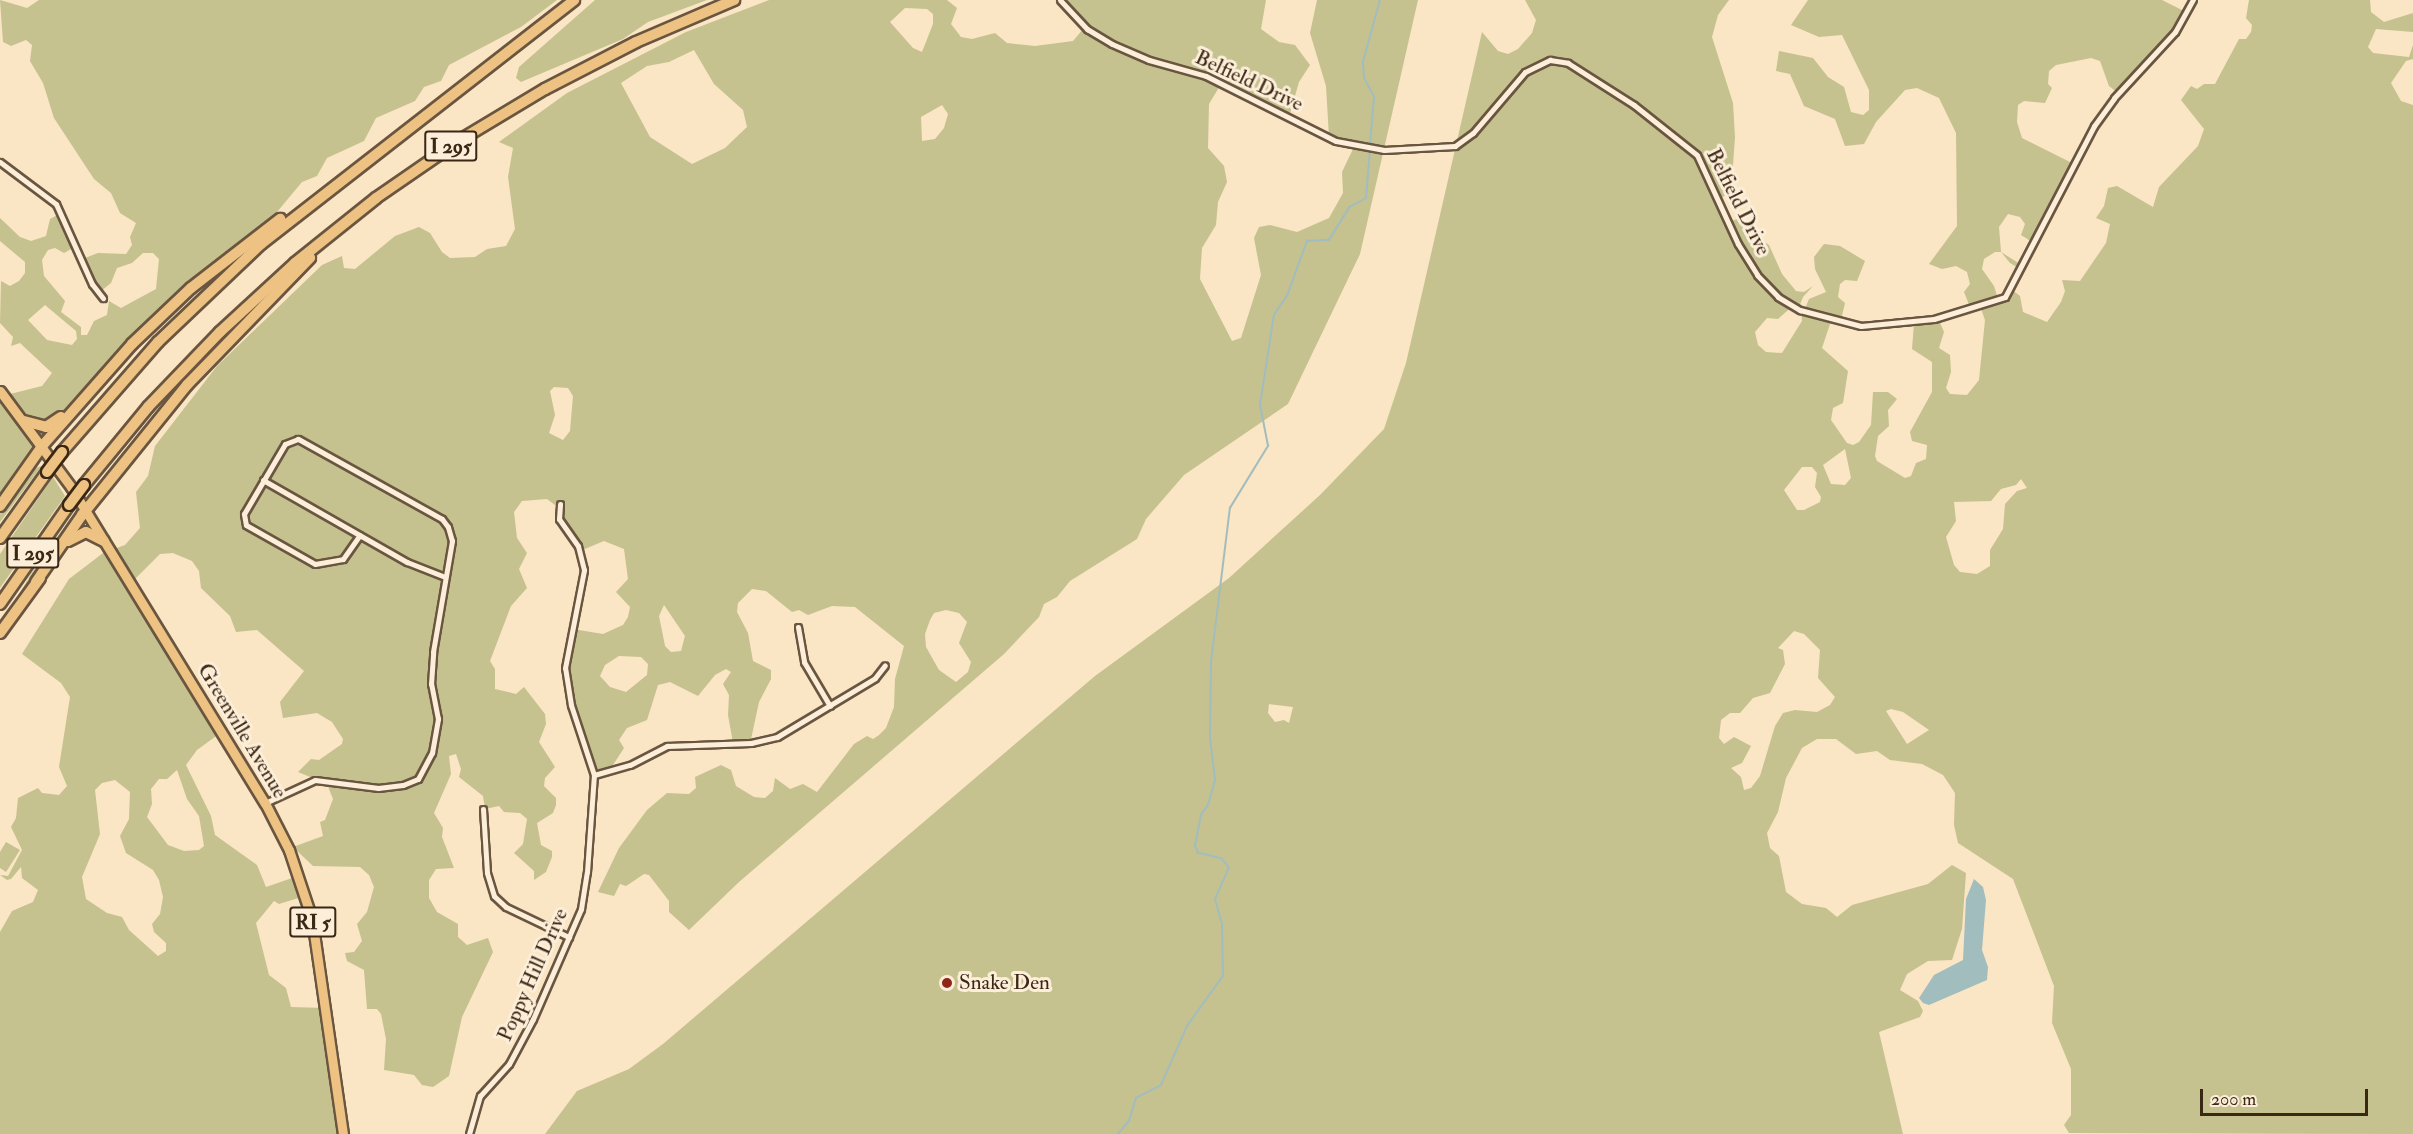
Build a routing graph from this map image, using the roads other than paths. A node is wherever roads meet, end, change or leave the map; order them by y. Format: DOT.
graph roads {
  1 [pos="574,0"];
  2 [pos="734,0"];
  3 [pos="1060,0"];
  4 [pos="2193,0"];
  5 [pos="0,162"];
  6 [pos="316,198"];
  7 [pos="360,211"];
  8 [pos="103,298"];
  9 [pos="0,392"];
  10 [pos="84,397"];
  11 [pos="24,421"];
  12 [pos="43,445"];
  13 [pos="263,480"];
  14 [pos="560,504"];
  15 [pos="0,506"];
  16 [pos="86,511"];
  17 [pos="360,535"];
  18 [pos="0,538"];
  19 [pos="104,542"];
  20 [pos="445,577"];
  21 [pos="36,582"];
  22 [pos="0,603"];
  23 [pos="798,627"];
  24 [pos="0,633"];
  25 [pos="885,665"];
  26 [pos="830,706"];
  27 [pos="594,775"];
  28 [pos="265,803"];
  29 [pos="483,809"];
  30 [pos="569,937"];
  31 [pos="343,1134"];
  32 [pos="469,1134"];
  1 -- 6 [label="highway, I 295"];
  2 -- 7 [label="highway, I 295"];
  3 -- 4 [label="street, Belfield Drive"];
  5 -- 8 [label="street"];
  6 -- 10 [label="highway"];
  6 -- 18 [label="highway, I 295, bridge"];
  7 -- 16 [label="highway"];
  7 -- 22 [label="highway, I 295, bridge"];
  9 -- 11 [label="main road, Greenville Avenue / RI 5"];
  10 -- 11 [label="highway"];
  10 -- 12 [label="highway"];
  11 -- 12 [label="main road, Greenville Avenue / RI 5"];
  12 -- 15 [label="highway"];
  12 -- 16 [label="main road, Greenville Avenue / RI 5"];
  13 -- 17 [label="street"];
  13 -- 17 [label="street"];
  13 -- 20 [label="street"];
  14 -- 27 [label="street, Poppy Hill Drive"];
  16 -- 19 [label="main road, Greenville Avenue / RI 5"];
  16 -- 21 [label="highway"];
  17 -- 20 [label="street"];
  19 -- 21 [label="highway"];
  19 -- 28 [label="main road, Greenville Avenue / RI 5"];
  20 -- 28 [label="street"];
  21 -- 24 [label="highway"];
  23 -- 26 [label="street"];
  25 -- 26 [label="street"];
  26 -- 27 [label="street"];
  27 -- 30 [label="street, Poppy Hill Drive"];
  28 -- 31 [label="main road, Greenville Avenue / RI 5"];
  29 -- 30 [label="street"];
  30 -- 32 [label="street, Poppy Hill Drive"];
}
